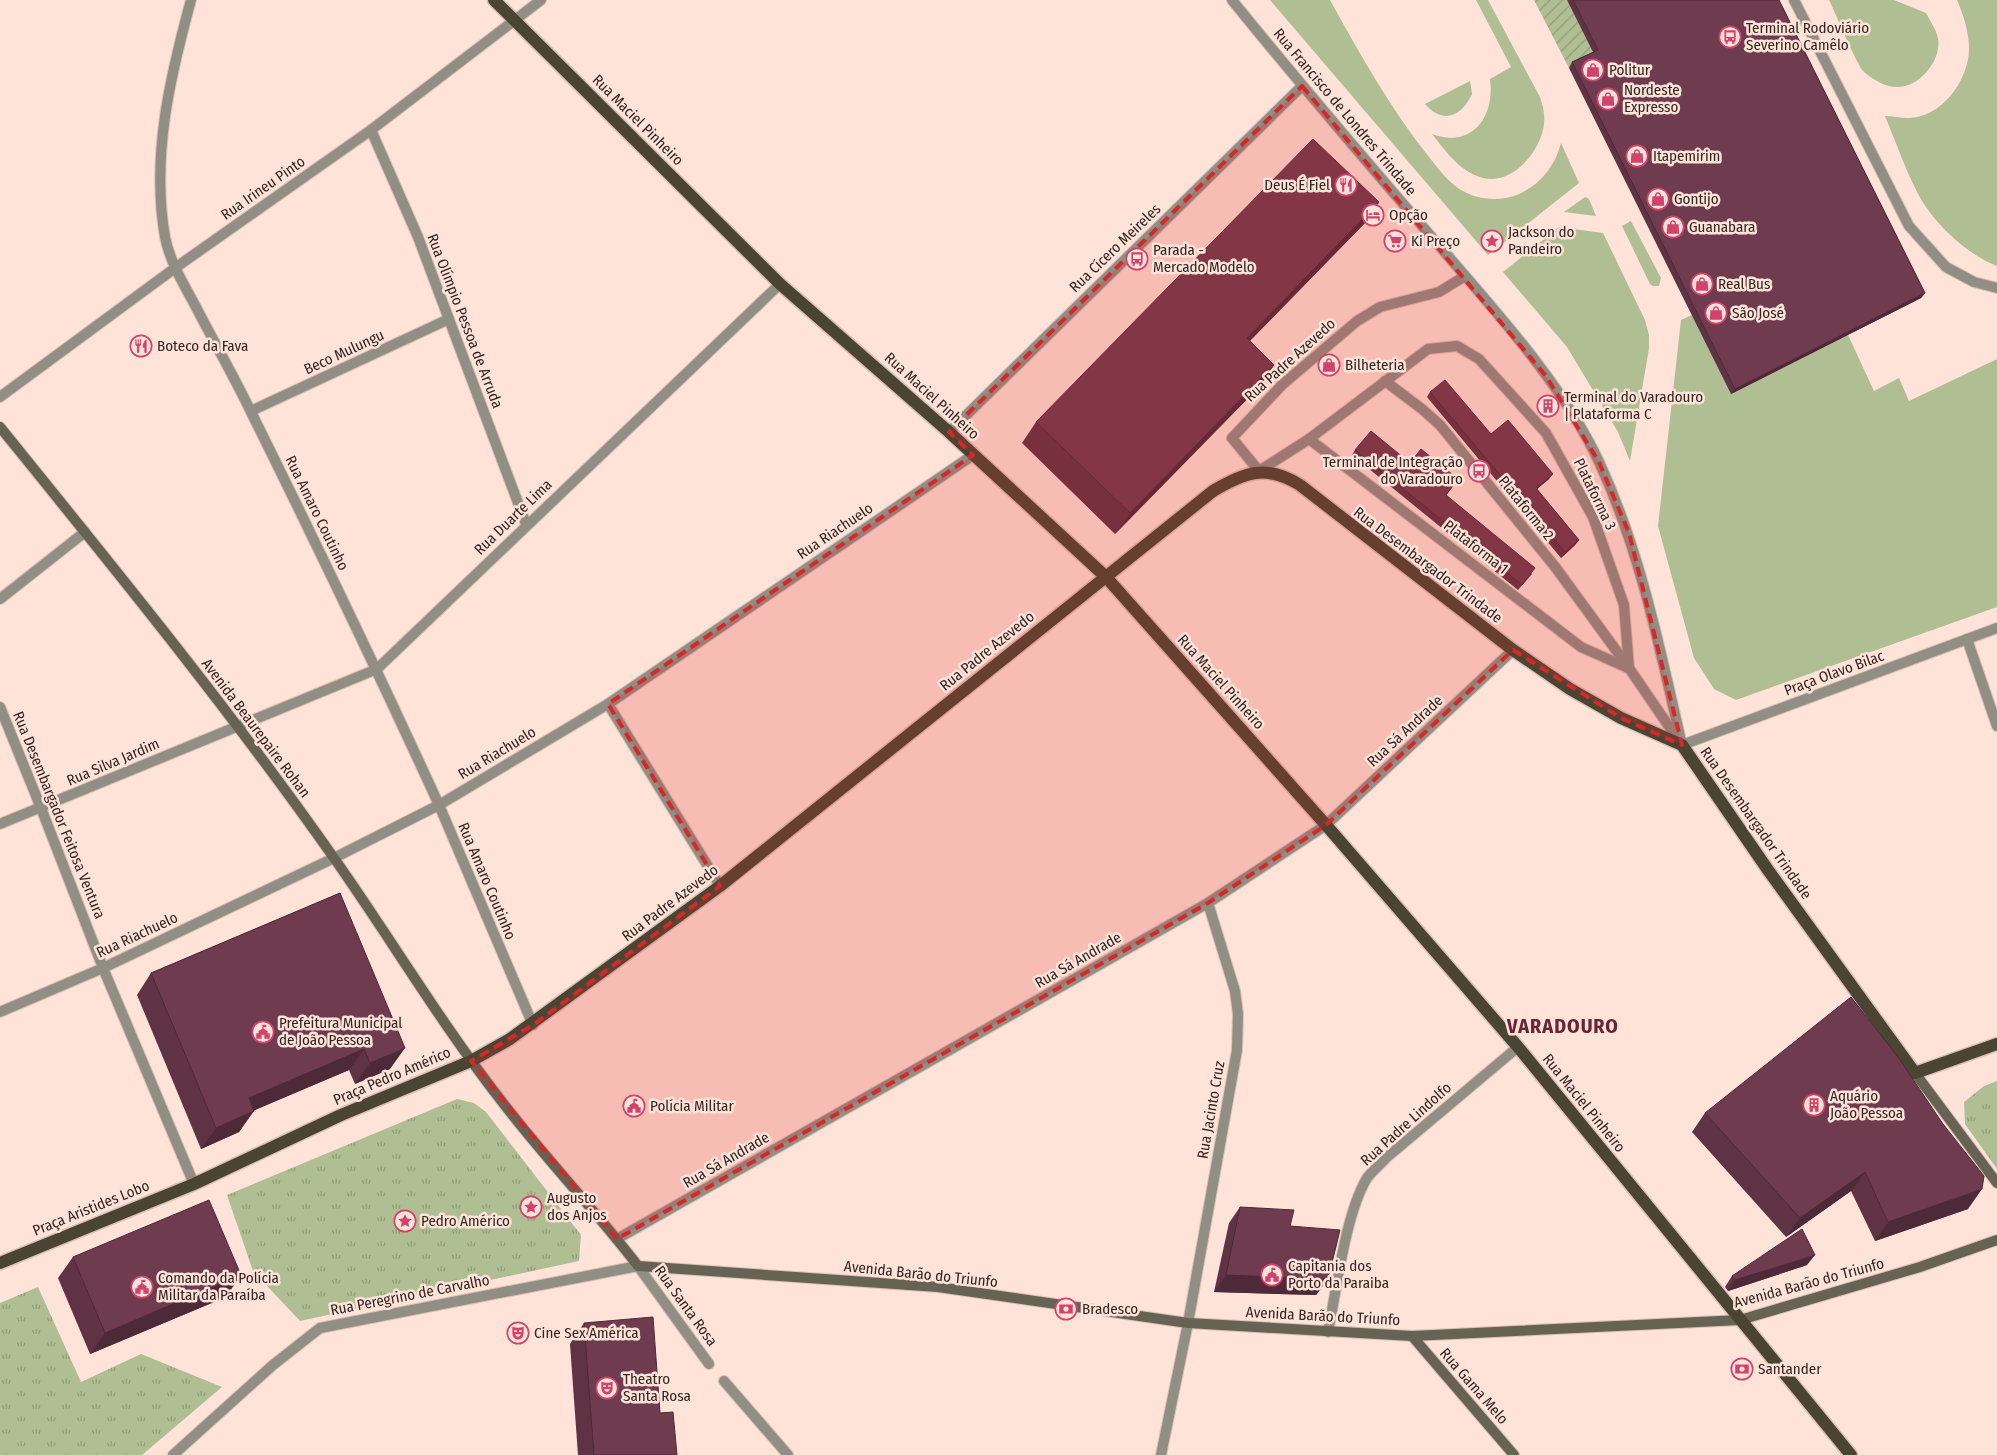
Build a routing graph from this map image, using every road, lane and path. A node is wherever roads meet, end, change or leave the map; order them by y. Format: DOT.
graph roads {
  1 [pos="191,0"];
  2 [pos="494,0"];
  3 [pos="541,0"];
  4 [pos="1232,0"];
  5 [pos="1794,0"];
  6 [pos="515,20"];
  7 [pos="1302,86"];
  8 [pos="371,130"];
  9 [pos="175,268"];
  10 [pos="1465,276"];
  11 [pos="780,284"];
  12 [pos="1997,288"];
  13 [pos="449,319"];
  14 [pos="1385,381"];
  15 [pos="0,397"];
  16 [pos="251,412"];
  17 [pos="0,427"];
  18 [pos="949,432"];
  19 [pos="1309,439"];
  20 [pos="973,455"];
  21 [pos="1259,471"];
  22 [pos="526,524"];
  23 [pos="85,532"];
  24 [pos="1106,577"];
  25 [pos="0,599"];
  26 [pos="1997,628"];
  27 [pos="1967,639"];
  28 [pos="1513,650"];
  29 [pos="1629,668"];
  30 [pos="376,669"];
  31 [pos="608,704"];
  32 [pos="0,707"];
  33 [pos="1997,726"];
  34 [pos="238,727"];
  35 [pos="1682,745"];
  36 [pos="439,806"];
  37 [pos="41,808"];
  38 [pos="0,824"];
  39 [pos="1326,825"];
  40 [pos="334,858"];
  41 [pos="720,886"];
  42 [pos="1208,903"];
  43 [pos="103,968"];
  44 [pos="0,1012"];
  45 [pos="533,1025"];
  46 [pos="1997,1044"];
  47 [pos="1518,1047"];
  48 [pos="471,1060"];
  49 [pos="1915,1073"];
  50 [pos="1997,1183"];
  51 [pos="194,1184"];
  52 [pos="617,1239"];
  53 [pos="1997,1240"];
  54 [pos="0,1263"];
  55 [pos="638,1266"];
  56 [pos="1740,1320"];
  57 [pos="1188,1324"];
  58 [pos="1328,1332"];
  59 [pos="1412,1336"];
  60 [pos="709,1364"];
  61 [pos="724,1381"];
  62 [pos="173,1455"];
  63 [pos="788,1455"];
  64 [pos="1161,1455"];
  65 [pos="1514,1455"];
  66 [pos="1851,1455"];
  1 -- 9 [label="street, Rua Amaro Coutinho"];
  2 -- 6 [label="main road, Rua Maciel Pinheiro"];
  3 -- 6 [label="street, Rua Irineu Pinto"];
  4 -- 7 [label="street, Rua Francisco de Londres Trindade"];
  5 -- 12 [label="street"];
  6 -- 8 [label="street, Rua Irineu Pinto"];
  6 -- 11 [label="main road, Rua Maciel Pinheiro"];
  7 -- 10 [label="street, Rua Francisco de Londres Trindade"];
  7 -- 18 [label="street, Rua Cícero Meireles"];
  8 -- 9 [label="street, Rua Irineu Pinto"];
  8 -- 13 [label="street, Rua Olímpio Pessoa de Arruda"];
  9 -- 15 [label="street, Rua Irineu Pinto"];
  9 -- 16 [label="street, Rua Amaro Coutinho"];
  10 -- 21 [label="street, Rua Padre Azevedo"];
  10 -- 35 [label="street, Rua Francisco de Londres Trindade"];
  11 -- 18 [label="main road, Rua Maciel Pinheiro"];
  11 -- 22 [label="street, Rua Duarte Lima"];
  13 -- 16 [label="street, Beco Mulungu"];
  13 -- 22 [label="street, Rua Olímpio Pessoa de Arruda"];
  14 -- 19 [label="street"];
  14 -- 29 [label="street, Plataforma 2"];
  14 -- 29 [label="street, Plataforma 3"];
  16 -- 30 [label="street, Rua Amaro Coutinho"];
  17 -- 23 [label="main road, Avenida Beaurepaire Rohan"];
  18 -- 20 [label="main road, Rua Maciel Pinheiro"];
  19 -- 21 [label="street"];
  19 -- 29 [label="street, Plataforma 1"];
  20 -- 24 [label="main road, Rua Maciel Pinheiro"];
  20 -- 31 [label="street, Rua Riachuelo"];
  21 -- 24 [label="main road, Rua Padre Azevedo"];
  21 -- 28 [label="main road, Rua Desembargador Trindade"];
  22 -- 30 [label="street, Rua Duarte Lima"];
  23 -- 25 [label="street"];
  23 -- 34 [label="main road, Avenida Beaurepaire Rohan"];
  24 -- 39 [label="main road, Rua Maciel Pinheiro"];
  24 -- 41 [label="main road, Rua Padre Azevedo"];
  26 -- 27 [label="street, Praça Olavo Bilac"];
  27 -- 33 [label="street"];
  27 -- 35 [label="street, Praça Olavo Bilac"];
  28 -- 35 [label="main road, Rua Desembargador Trindade"];
  28 -- 39 [label="street, Rua Sá Andrade"];
  29 -- 35 [label="street"];
  30 -- 34 [label="street, Rua Duarte Lima"];
  30 -- 36 [label="street, Rua Amaro Coutinho"];
  31 -- 36 [label="street, Rua Riachuelo"];
  31 -- 41 [label="street"];
  32 -- 37 [label="street, Rua Desembargador Feitosa Ventura"];
  34 -- 37 [label="street, Rua Silva Jardim"];
  34 -- 40 [label="main road, Avenida Beaurepaire Rohan"];
  35 -- 49 [label="main road, Rua Desembargador Trindade"];
  36 -- 40 [label="street, Rua Riachuelo"];
  36 -- 45 [label="street, Rua Amaro Coutinho"];
  37 -- 38 [label="street, Rua Silva Jardim"];
  37 -- 43 [label="street, Rua Desembargador Feitosa Ventura"];
  39 -- 42 [label="street, Rua Sá Andrade"];
  39 -- 47 [label="main road, Rua Maciel Pinheiro"];
  40 -- 43 [label="street, Rua Riachuelo"];
  40 -- 48 [label="main road, Avenida Beaurepaire Rohan"];
  41 -- 45 [label="main road, Rua Padre Azevedo"];
  42 -- 52 [label="street, Rua Sá Andrade"];
  42 -- 57 [label="street, Rua Jacinto Cruz"];
  43 -- 44 [label="street, Rua Riachuelo"];
  43 -- 51 [label="street, Rua Desembargador Feitosa Ventura"];
  45 -- 48 [label="main road, Rua Padre Azevedo"];
  46 -- 49 [label="main road"];
  47 -- 56 [label="main road, Rua Maciel Pinheiro"];
  47 -- 58 [label="street, Rua Padre Lindolfo"];
  48 -- 51 [label="main road, Praça Pedro Américo"];
  48 -- 52 [label="main road, Praça Pedro Américo"];
  49 -- 50 [label="main road, Rua Desembargador Trindade"];
  51 -- 54 [label="main road, Praça Aristides Lobo"];
  52 -- 55 [label="main road, Praça Pedro Américo"];
  53 -- 56 [label="main road, Avenida Barão do Triunfo"];
  55 -- 57 [label="main road, Avenida Barão do Triunfo"];
  55 -- 60 [label="street, Rua Santa Rosa"];
  55 -- 62 [label="street, Rua Peregrino de Carvalho"];
  56 -- 59 [label="main road, Avenida Barão do Triunfo"];
  56 -- 66 [label="main road, Rua Maciel Pinheiro"];
  57 -- 58 [label="main road, Avenida Barão do Triunfo"];
  57 -- 64 [label="street, Rua Jacinto Cruz"];
  58 -- 59 [label="main road, Avenida Barão do Triunfo"];
  59 -- 65 [label="main road, Rua Gama Melo"];
  61 -- 63 [label="street"];
}
